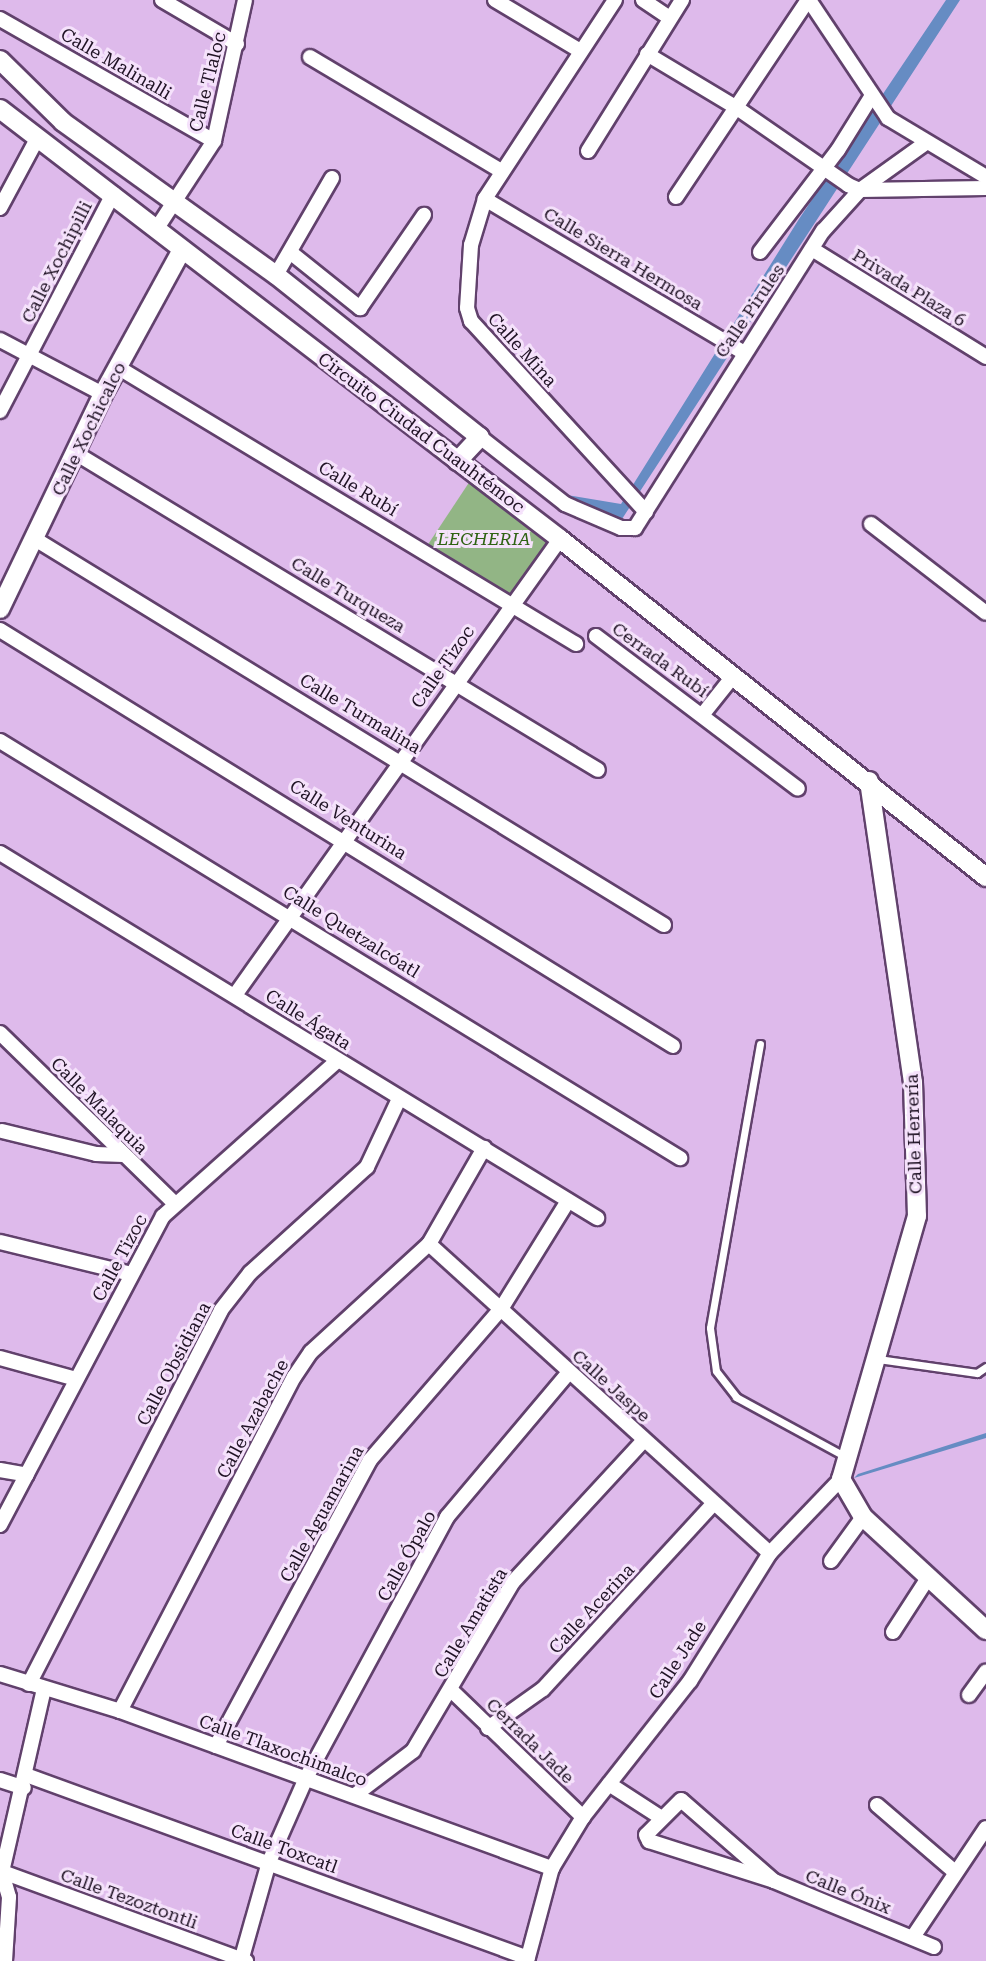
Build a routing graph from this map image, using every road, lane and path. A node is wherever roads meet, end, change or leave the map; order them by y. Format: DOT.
graph roads {
  1 [pos="162,0"];
  2 [pos="245,0"];
  3 [pos="495,0"];
  4 [pos="615,0"];
  5 [pos="643,0"];
  6 [pos="682,0"];
  7 [pos="809,0"];
  8 [pos="669,17"];
  9 [pos="0,19"];
  10 [pos="237,44"];
  11 [pos="579,50"];
  12 [pos="647,54"];
  13 [pos="310,57"];
  14 [pos="0,60"];
  15 [pos="873,100"];
  16 [pos="737,108"];
  17 [pos="0,109"];
  18 [pos="38,137"];
  19 [pos="214,141"];
  20 [pos="927,142"];
  21 [pos="588,151"];
  22 [pos="501,171"];
  23 [pos="824,172"];
  24 [pos="986,177"];
  25 [pos="332,178"];
  26 [pos="854,188"];
  27 [pos="986,188"];
  28 [pos="113,194"];
  29 [pos="676,197"];
  30 [pos="485,198"];
  31 [pos="173,205"];
  32 [pos="0,208"];
  33 [pos="424,215"];
  34 [pos="157,228"];
  35 [pos="812,249"];
  36 [pos="182,250"];
  37 [pos="290,252"];
  38 [pos="760,252"];
  39 [pos="276,275"];
  40 [pos="0,340"];
  41 [pos="739,350"];
  42 [pos="30,355"];
  43 [pos="986,357"];
  44 [pos="119,368"];
  45 [pos="103,394"];
  46 [pos="0,411"];
  47 [pos="480,437"];
  48 [pos="77,454"];
  49 [pos="458,461"];
  50 [pos="641,507"];
  51 [pos="871,524"];
  52 [pos="35,539"];
  53 [pos="560,539"];
  54 [pos="512,602"];
  55 [pos="0,609"];
  56 [pos="986,613"];
  57 [pos="0,630"];
  58 [pos="596,636"];
  59 [pos="576,644"];
  60 [pos="734,675"];
  61 [pos="455,680"];
  62 [pos="703,714"];
  63 [pos="0,741"];
  64 [pos="400,759"];
  65 [pos="598,770"];
  66 [pos="868,781"];
  67 [pos="798,789"];
  68 [pos="346,839"];
  69 [pos="0,853"];
  70 [pos="986,877"];
  71 [pos="291,916"];
  72 [pos="664,925"];
  73 [pos="235,995"];
  74 [pos="0,1033"];
  75 [pos="760,1044"];
  76 [pos="673,1046"];
  77 [pos="338,1060"];
  78 [pos="399,1099"];
  79 [pos="2,1131"];
  80 [pos="484,1148"];
  81 [pos="123,1155"];
  82 [pos="680,1158"];
  83 [pos="568,1201"];
  84 [pos="174,1203"];
  85 [pos="597,1218"];
  86 [pos="0,1242"];
  87 [pos="429,1244"];
  88 [pos="131,1274"];
  89 [pos="501,1309"];
  90 [pos="0,1358"];
  91 [pos="875,1359"];
  92 [pos="986,1367"];
  93 [pos="569,1372"];
  94 [pos="76,1379"];
  95 [pos="644,1440"];
  96 [pos="846,1457"];
  97 [pos="0,1470"];
  98 [pos="27,1475"];
  99 [pos="841,1479"];
  100 [pos="713,1504"];
  101 [pos="863,1517"];
  102 [pos="0,1525"];
  103 [pos="770,1553"];
  104 [pos="831,1560"];
  105 [pos="928,1578"];
  106 [pos="986,1630"];
  107 [pos="893,1632"];
  108 [pos="986,1672"];
  109 [pos="0,1674"];
  110 [pos="29,1684"];
  111 [pos="44,1689"];
  112 [pos="452,1691"];
  113 [pos="969,1695"];
  114 [pos="120,1711"];
  115 [pos="488,1728"];
  116 [pos="216,1746"];
  117 [pos="306,1778"];
  118 [pos="0,1780"];
  119 [pos="25,1782"];
  120 [pos="609,1784"];
  121 [pos="355,1795"];
  122 [pos="877,1805"];
  123 [pos="583,1817"];
  124 [pos="660,1817"];
  125 [pos="986,1828"];
  126 [pos="269,1862"];
  127 [pos="552,1868"];
  128 [pos="1,1871"];
  129 [pos="955,1872"];
  130 [pos="774,1881"];
  131 [pos="5,1924"];
  132 [pos="913,1937"];
  133 [pos="934,1947"];
  134 [pos="243,1960"];
  135 [pos="527,1960"];
  136 [pos="5,1961"];
  1 -- 10 [label="street"];
  2 -- 10 [label="street, Calle Tlaloc"];
  3 -- 11 [label="street"];
  4 -- 11 [label="street, Calle Mina"];
  5 -- 8 [label="street"];
  6 -- 8 [label="street"];
  7 -- 15 [label="street"];
  7 -- 16 [label="street"];
  8 -- 12 [label="street"];
  9 -- 19 [label="street, Calle Malinalli"];
  10 -- 19 [label="street, Calle Tlaloc"];
  11 -- 22 [label="street, Calle Mina"];
  12 -- 16 [label="street"];
  12 -- 21 [label="street"];
  13 -- 22 [label="street"];
  14 -- 31 [label="main road"];
  15 -- 20 [label="street"];
  15 -- 23 [label="street"];
  16 -- 23 [label="street"];
  16 -- 29 [label="street"];
  17 -- 18 [label="main road, Circuito Ciudad Cuauhtémoc"];
  18 -- 28 [label="main road, Circuito Ciudad Cuauhtémoc"];
  18 -- 32 [label="street"];
  19 -- 31 [label="street, Calle Tlaloc"];
  20 -- 24 [label="street"];
  20 -- 26 [label="street, Calle Pirules"];
  22 -- 30 [label="street, Calle Mina"];
  23 -- 26 [label="street"];
  23 -- 38 [label="street"];
  25 -- 37 [label="street"];
  26 -- 27 [label="street"];
  26 -- 35 [label="street, Calle Pirules"];
  28 -- 34 [label="main road, Circuito Ciudad Cuauhtémoc"];
  28 -- 42 [label="street, Calle Xochipilli"];
  30 -- 41 [label="street, Calle Sierra Hermosa"];
  30 -- 50 [label="street, Calle Mina"];
  31 -- 34 [label="street, Calle Tlaloc"];
  31 -- 39 [label="main road"];
  33 -- 37 [label="street"];
  34 -- 36 [label="main road, Circuito Ciudad Cuauhtémoc"];
  35 -- 41 [label="street, Calle Pirules"];
  35 -- 43 [label="street, Privada Plaza 6"];
  36 -- 44 [label="main road, Calle Xochicalco"];
  36 -- 49 [label="main road, Circuito Ciudad Cuauhtémoc"];
  37 -- 39 [label="street"];
  39 -- 47 [label="main road"];
  40 -- 42 [label="street"];
  41 -- 50 [label="street, Calle Pirules"];
  42 -- 45 [label="street"];
  42 -- 46 [label="street, Calle Xochipilli"];
  44 -- 45 [label="main road, Calle Xochicalco"];
  44 -- 54 [label="street, Calle Rubí"];
  45 -- 48 [label="main road, Calle Xochicalco"];
  47 -- 49 [label="main road"];
  47 -- 50 [label="street, Calle Pirules"];
  48 -- 52 [label="main road, Calle Xochicalco"];
  48 -- 61 [label="street, Calle Turqueza"];
  49 -- 53 [label="main road, Circuito Ciudad Cuauhtémoc"];
  51 -- 56 [label="street"];
  52 -- 55 [label="main road, Calle Xochicalco"];
  52 -- 64 [label="street, Calle Turmalina"];
  53 -- 54 [label="street, Calle Tizoc"];
  53 -- 60 [label="main road, Circuito Ciudad Cuauhtémoc"];
  54 -- 59 [label="street, Calle Rubí"];
  54 -- 61 [label="street, Calle Tizoc"];
  57 -- 68 [label="street, Calle Venturina"];
  58 -- 62 [label="street, Cerrada Rubí"];
  60 -- 62 [label="street, Cerrada Rubí"];
  60 -- 66 [label="main road, Circuito Ciudad Cuauhtémoc"];
  61 -- 64 [label="street, Calle Tizoc"];
  61 -- 65 [label="street, Calle Turqueza"];
  62 -- 67 [label="street, Cerrada Rubí"];
  63 -- 71 [label="street, Calle Quetzalcóatl"];
  64 -- 68 [label="street, Calle Tizoc"];
  64 -- 72 [label="street, Calle Turmalina"];
  66 -- 70 [label="main road, Circuito Ciudad Cuauhtémoc"];
  66 -- 91 [label="main road, Calle Herrería"];
  68 -- 71 [label="street, Calle Tizoc"];
  68 -- 76 [label="street, Calle Venturina"];
  69 -- 73 [label="street, Calle Ágata"];
  71 -- 73 [label="street, Calle Tizoc"];
  71 -- 82 [label="street, Calle Quetzalcóatl"];
  73 -- 77 [label="street, Calle Ágata"];
  74 -- 81 [label="street, Calle Malaquia"];
  75 -- 96 [label="lane"];
  77 -- 78 [label="street, Calle Ágata"];
  77 -- 84 [label="street, Calle Tizoc"];
  78 -- 80 [label="street, Calle Ágata"];
  78 -- 110 [label="street, Calle Obsidiana"];
  79 -- 81 [label="street"];
  80 -- 83 [label="street, Calle Ágata"];
  80 -- 87 [label="street, Calle Azabache"];
  81 -- 84 [label="street, Calle Malaquia"];
  83 -- 85 [label="street, Calle Ágata"];
  83 -- 89 [label="street, Calle Aguamarina"];
  84 -- 88 [label="street, Calle Tizoc"];
  86 -- 88 [label="street"];
  87 -- 89 [label="street, Calle Jaspe"];
  87 -- 114 [label="street, Calle Azabache"];
  88 -- 94 [label="street, Calle Tizoc"];
  89 -- 93 [label="street, Calle Jaspe"];
  89 -- 116 [label="street, Calle Aguamarina"];
  90 -- 94 [label="street"];
  91 -- 92 [label="lane"];
  91 -- 96 [label="main road, Calle Herrería"];
  93 -- 95 [label="street, Calle Jaspe"];
  93 -- 117 [label="street, Calle Ópalo"];
  94 -- 98 [label="street, Calle Tizoc"];
  95 -- 100 [label="street, Calle Jaspe"];
  95 -- 112 [label="street, Calle Amatista"];
  96 -- 99 [label="main road, Calle Herrería"];
  97 -- 98 [label="street"];
  98 -- 102 [label="street, Calle Tizoc"];
  99 -- 101 [label="main road"];
  99 -- 103 [label="street, Calle Jade"];
  100 -- 103 [label="street, Calle Jaspe"];
  100 -- 115 [label="street, Calle Acerina"];
  101 -- 104 [label="street"];
  101 -- 105 [label="main road"];
  103 -- 120 [label="street, Calle Jade"];
  105 -- 106 [label="main road"];
  105 -- 107 [label="street"];
  108 -- 113 [label="street"];
  109 -- 110 [label="street, Calle Tlaxochimalco"];
  110 -- 111 [label="street, Calle Tlaxochimalco"];
  111 -- 114 [label="street, Calle Tlaxochimalco"];
  111 -- 119 [label="street"];
  112 -- 115 [label="street, Cerrada Jade"];
  112 -- 121 [label="street, Calle Amatista"];
  114 -- 116 [label="street, Calle Tlaxochimalco"];
  115 -- 123 [label="street, Cerrada Jade"];
  116 -- 117 [label="street, Calle Tlaxochimalco"];
  117 -- 121 [label="street, Calle Tlaxochimalco"];
  117 -- 126 [label="street, Calle Ópalo"];
  118 -- 119 [label="street, Calle Toxcatl"];
  119 -- 126 [label="street, Calle Toxcatl"];
  119 -- 128 [label="street"];
  120 -- 123 [label="street, Calle Jade"];
  120 -- 124 [label="street"];
  121 -- 127 [label="street, Calle Tlaxochimalco"];
  122 -- 129 [label="street"];
  123 -- 127 [label="street, Calle Jade"];
  124 -- 130 [label="street"];
  124 -- 130 [label="street, Calle Ónix"];
  125 -- 129 [label="street"];
  126 -- 134 [label="street, Calle Ópalo"];
  126 -- 135 [label="street, Calle Toxcatl"];
  127 -- 135 [label="street, Calle Jade"];
  128 -- 131 [label="street"];
  128 -- 134 [label="street, Calle Tezoztontli"];
  129 -- 132 [label="street"];
  130 -- 132 [label="street, Calle Ónix"];
  131 -- 136 [label="street"];
  132 -- 133 [label="street, Calle Ónix"];
}
